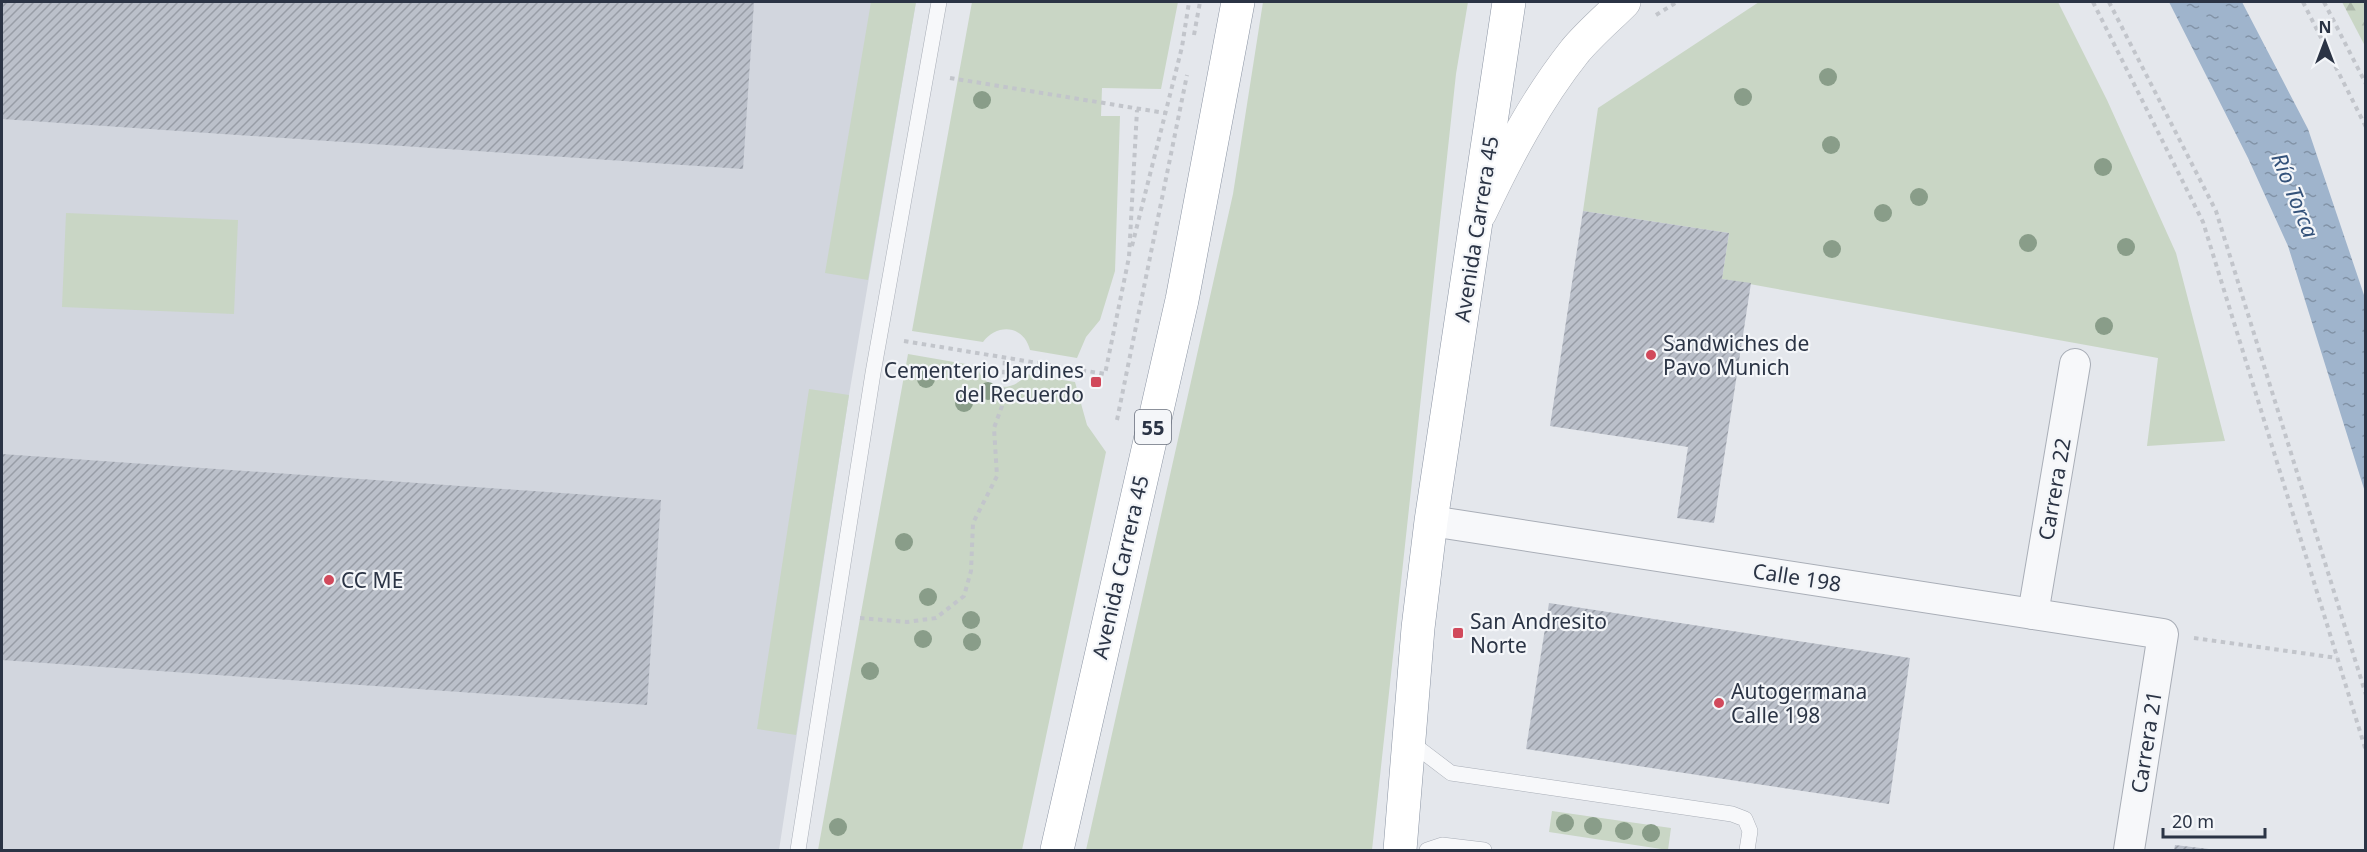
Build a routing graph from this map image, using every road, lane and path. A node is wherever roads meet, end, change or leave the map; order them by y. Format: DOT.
graph roads {
  1 [pos="939,2"];
  2 [pos="1189,2"];
  3 [pos="1238,2"];
  4 [pos="1509,2"];
  5 [pos="1624,2"];
  6 [pos="2093,2"];
  7 [pos="2109,2"];
  8 [pos="2303,2"];
  9 [pos="2324,2"];
  10 [pos="947,78"];
  11 [pos="2366,84"];
  12 [pos="1137,110"];
  13 [pos="1165,113"];
  14 [pos="2366,127"];
  15 [pos="1478,217"];
  16 [pos="1129,257"];
  17 [pos="903,329"];
  18 [pos="901,341"];
  19 [pos="910,342"];
  20 [pos="1005,358"];
  21 [pos="2075,364"];
  22 [pos="1431,521"];
  23 [pos="2033,614"];
  24 [pos="851,616"];
  25 [pos="2163,634"];
  26 [pos="2337,658"];
  27 [pos="2366,695"];
  28 [pos="1409,741"];
  29 [pos="2366,751"];
  30 [pos="798,850"];
  31 [pos="1057,850"];
  32 [pos="1400,850"];
  33 [pos="1427,850"];
  34 [pos="1484,850"];
  35 [pos="1747,850"];
  36 [pos="2129,850"];
  1 -- 30 [label="lane"];
  2 -- 13 [label="path"];
  3 -- 31 [label="main road, Avenida Carrera 45 / 55"];
  4 -- 15 [label="main road, Avenida Carrera 45"];
  5 -- 15 [label="main road"];
  6 -- 26 [label="path"];
  7 -- 27 [label="path"];
  8 -- 14 [label="path"];
  9 -- 11 [label="path"];
  10 -- 12 [label="path"];
  12 -- 13 [label="path"];
  12 -- 16 [label="path"];
  13 -- 16 [label="path"];
  15 -- 22 [label="main road, Avenida Carrera 45"];
  16 -- 20 [label="path"];
  17 -- 18 [label="path"];
  19 -- 20 [label="path"];
  20 -- 24 [label="path"];
  21 -- 23 [label="street, Carrera 22"];
  22 -- 23 [label="street, Calle 198"];
  22 -- 28 [label="main road, Avenida Carrera 45"];
  23 -- 25 [label="street, Calle 198"];
  25 -- 26 [label="path"];
  25 -- 36 [label="street, Carrera 21"];
  26 -- 29 [label="path"];
  28 -- 32 [label="main road, Avenida Carrera 45"];
  28 -- 35 [label="lane"];
  33 -- 34 [label="lane"];
}
